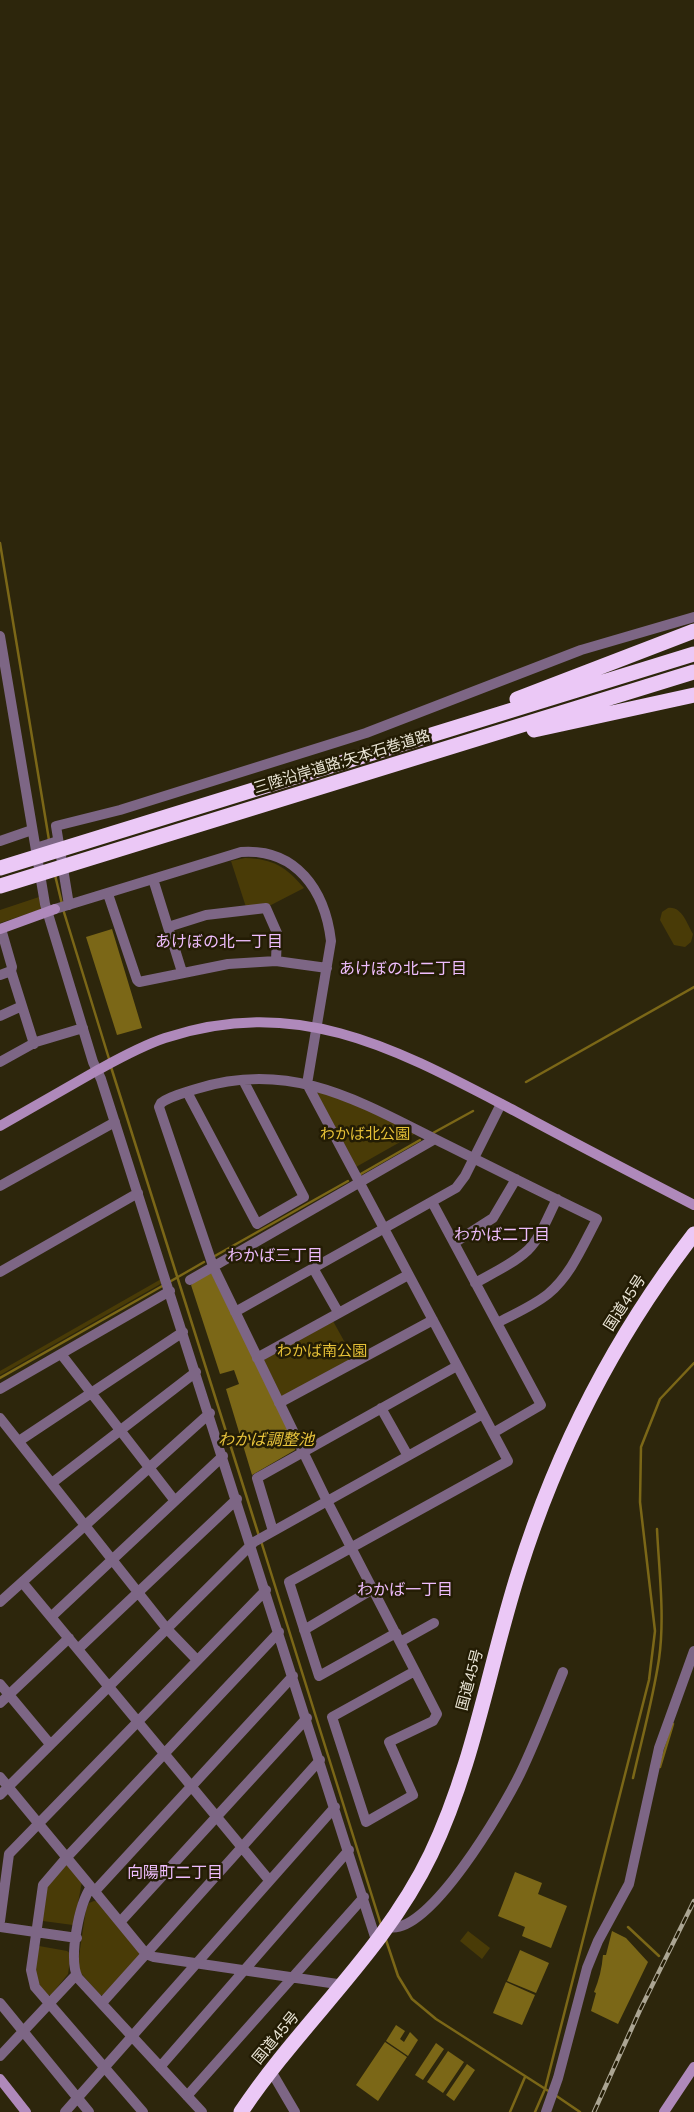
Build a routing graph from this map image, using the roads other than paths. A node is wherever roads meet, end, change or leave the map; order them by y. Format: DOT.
graph roads {
  1 [pos="694,617"];
  2 [pos="694,631"];
  3 [pos="0,636"];
  4 [pos="694,654"];
  5 [pos="694,672"];
  6 [pos="694,695"];
  7 [pos="432,753"];
  8 [pos="320,769"];
  9 [pos="32,830"];
  10 [pos="0,841"];
  11 [pos="58,841"];
  12 [pos="36,848"];
  13 [pos="3,867"];
  14 [pos="153,879"];
  15 [pos="5,884"];
  16 [pos="108,894"];
  17 [pos="59,908"];
  18 [pos="168,927"];
  19 [pos="0,929"];
  20 [pos="276,961"];
  21 [pos="327,968"];
  22 [pos="11,971"];
  23 [pos="182,972"];
  24 [pos="0,975"];
  25 [pos="22,1006"];
  26 [pos="0,1016"];
  27 [pos="316,1026"];
  28 [pos="83,1028"];
  29 [pos="34,1044"];
  30 [pos="0,1062"];
  31 [pos="102,1068"];
  32 [pos="243,1080"];
  33 [pos="307,1084"];
  34 [pos="187,1092"];
  35 [pos="501,1104"];
  36 [pos="115,1122"];
  37 [pos="0,1126"];
  38 [pos="435,1139"];
  39 [pos="474,1158"];
  40 [pos="516,1179"];
  41 [pos="360,1183"];
  42 [pos="0,1186"];
  43 [pos="138,1194"];
  44 [pos="556,1199"];
  45 [pos="432,1202"];
  46 [pos="694,1205"];
  47 [pos="384,1228"];
  48 [pos="694,1234"];
  49 [pos="454,1243"];
  50 [pos="213,1266"];
  51 [pos="313,1268"];
  52 [pos="0,1272"];
  53 [pos="408,1275"];
  54 [pos="190,1280"];
  55 [pos="475,1283"];
  56 [pos="170,1291"];
  57 [pos="235,1312"];
  58 [pos="338,1312"];
  59 [pos="433,1320"];
  60 [pos="497,1323"];
  61 [pos="183,1332"];
  62 [pos="61,1354"];
  63 [pos="257,1358"];
  64 [pos="457,1366"];
  65 [pos="196,1372"];
  66 [pos="0,1389"];
  67 [pos="90,1393"];
  68 [pos="279,1403"];
  69 [pos="381,1408"];
  70 [pos="210,1414"];
  71 [pos="483,1414"];
  72 [pos="0,1418"];
  73 [pos="120,1430"];
  74 [pos="493,1433"];
  75 [pos="19,1441"];
  76 [pos="303,1452"];
  77 [pos="223,1456"];
  78 [pos="408,1456"];
  79 [pos="149,1469"];
  80 [pos="52,1483"];
  81 [pos="237,1499"];
  82 [pos="175,1501"];
  83 [pos="327,1501"];
  84 [pos="84,1525"];
  85 [pos="270,1533"];
  86 [pos="253,1544"];
  87 [pos="352,1548"];
  88 [pos="112,1560"];
  89 [pos="22,1582"];
  90 [pos="373,1589"];
  91 [pos="266,1590"];
  92 [pos="137,1592"];
  93 [pos="0,1602"];
  94 [pos="51,1617"];
  95 [pos="434,1623"];
  96 [pos="167,1629"];
  97 [pos="304,1630"];
  98 [pos="279,1632"];
  99 [pos="69,1638"];
  100 [pos="398,1638"];
  101 [pos="78,1649"];
  102 [pos="694,1651"];
  103 [pos="197,1660"];
  104 [pos="415,1672"];
  105 [pos="563,1672"];
  106 [pos="293,1676"];
  107 [pos="0,1684"];
  108 [pos="108,1688"];
  109 [pos="9,1695"];
  110 [pos="0,1703"];
  111 [pos="307,1718"];
  112 [pos="137,1722"];
  113 [pos="50,1744"];
  114 [pos="164,1754"];
  115 [pos="320,1760"];
  116 [pos="0,1777"];
  117 [pos="191,1786"];
  118 [pos="8,1787"];
  119 [pos="0,1795"];
  120 [pos="335,1807"];
  121 [pos="216,1816"];
  122 [pos="39,1823"];
  123 [pos="242,1848"];
  124 [pos="349,1850"];
  125 [pos="67,1856"];
  126 [pos="269,1880"];
  127 [pos="93,1889"];
  128 [pos="364,1897"];
  129 [pos="0,1921"];
  130 [pos="121,1921"];
  131 [pos="0,1927"];
  132 [pos="35,1932"];
  133 [pos="384,1934"];
  134 [pos="77,1938"];
  135 [pos="146,1954"];
  136 [pos="195,1962"];
  137 [pos="243,1970"];
  138 [pos="76,1974"];
  139 [pos="292,1977"];
  140 [pos="344,1985"];
  141 [pos="0,2003"];
  142 [pos="102,2003"];
  143 [pos="50,2004"];
  144 [pos="24,2032"];
  145 [pos="132,2035"];
  146 [pos="0,2056"];
  147 [pos="104,2066"];
  148 [pos="160,2066"];
  149 [pos="694,2067"];
  150 [pos="271,2071"];
  151 [pos="0,2079"];
  152 [pos="187,2096"];
  153 [pos="77,2098"];
  154 [pos="26,2112"];
  155 [pos="65,2112"];
  156 [pos="89,2112"];
  157 [pos="143,2112"];
  158 [pos="202,2112"];
  159 [pos="241,2112"];
  160 [pos="295,2112"];
  161 [pos="546,2112"];
  162 [pos="664,2112"];
  1 -- 11 [label="street"];
  2 -- 8 [label="highway"];
  3 -- 9 [label="street"];
  4 -- 8 [label="highway, 三陸沿岸道路;矢本石巻道路"];
  5 -- 7 [label="highway, 三陸沿岸道路;矢本石巻道路"];
  6 -- 7 [label="highway"];
  7 -- 15 [label="highway, 三陸沿岸道路;矢本石巻道路"];
  8 -- 13 [label="highway, 三陸沿岸道路;矢本石巻道路"];
  9 -- 10 [label="street"];
  9 -- 12 [label="street"];
  11 -- 12 [label="street"];
  11 -- 17 [label="street"];
  12 -- 17 [label="street"];
  14 -- 16 [label="street"];
  14 -- 18 [label="street"];
  14 -- 21 [label="street"];
  16 -- 17 [label="street"];
  16 -- 23 [label="street"];
  17 -- 19 [label="street"];
  17 -- 28 [label="street"];
  18 -- 20 [label="street"];
  18 -- 23 [label="street"];
  19 -- 22 [label="street"];
  20 -- 21 [label="street"];
  20 -- 23 [label="street"];
  21 -- 27 [label="street"];
  22 -- 24 [label="street"];
  22 -- 25 [label="street"];
  25 -- 26 [label="street"];
  25 -- 29 [label="street"];
  27 -- 31 [label="street"];
  27 -- 33 [label="street"];
  27 -- 35 [label="street"];
  28 -- 29 [label="street"];
  28 -- 31 [label="street"];
  29 -- 30 [label="street"];
  31 -- 36 [label="street"];
  31 -- 37 [label="street"];
  32 -- 33 [label="street"];
  32 -- 34 [label="street"];
  32 -- 34 [label="street"];
  33 -- 38 [label="street"];
  33 -- 41 [label="street"];
  34 -- 50 [label="street"];
  35 -- 39 [label="street"];
  35 -- 46 [label="street"];
  36 -- 42 [label="street"];
  36 -- 43 [label="street"];
  38 -- 39 [label="street"];
  38 -- 41 [label="street"];
  39 -- 40 [label="street"];
  39 -- 45 [label="street"];
  40 -- 44 [label="street"];
  40 -- 49 [label="street"];
  41 -- 47 [label="street"];
  41 -- 50 [label="street"];
  43 -- 52 [label="street"];
  43 -- 56 [label="street"];
  44 -- 55 [label="street"];
  44 -- 60 [label="street"];
  45 -- 47 [label="street"];
  45 -- 49 [label="street"];
  47 -- 51 [label="street"];
  47 -- 53 [label="street"];
  48 -- 133 [label="highway, 国道45号"];
  49 -- 55 [label="street"];
  50 -- 54 [label="street"];
  50 -- 57 [label="street"];
  51 -- 57 [label="street"];
  51 -- 58 [label="street"];
  53 -- 58 [label="street"];
  53 -- 59 [label="street"];
  55 -- 60 [label="street"];
  56 -- 61 [label="street"];
  56 -- 62 [label="street"];
  57 -- 63 [label="street"];
  58 -- 63 [label="street"];
  59 -- 64 [label="street"];
  59 -- 68 [label="street"];
  60 -- 74 [label="street"];
  61 -- 65 [label="street"];
  61 -- 67 [label="street"];
  62 -- 66 [label="street"];
  62 -- 67 [label="street"];
  63 -- 68 [label="street"];
  64 -- 69 [label="street"];
  64 -- 71 [label="street"];
  65 -- 70 [label="street"];
  65 -- 73 [label="street"];
  67 -- 73 [label="street"];
  67 -- 75 [label="street"];
  68 -- 76 [label="street"];
  69 -- 76 [label="street"];
  69 -- 78 [label="street"];
  70 -- 77 [label="street"];
  70 -- 79 [label="street"];
  71 -- 74 [label="street"];
  71 -- 78 [label="street"];
  72 -- 75 [label="street"];
  73 -- 79 [label="street"];
  73 -- 80 [label="street"];
  74 -- 87 [label="street"];
  75 -- 80 [label="street"];
  76 -- 83 [label="street"];
  76 -- 85 [label="street"];
  77 -- 81 [label="street"];
  77 -- 82 [label="street"];
  78 -- 83 [label="street"];
  79 -- 82 [label="street"];
  79 -- 84 [label="street"];
  80 -- 84 [label="street"];
  81 -- 86 [label="street"];
  81 -- 92 [label="street"];
  82 -- 88 [label="street"];
  83 -- 85 [label="street"];
  83 -- 87 [label="street"];
  84 -- 88 [label="street"];
  84 -- 89 [label="street"];
  85 -- 86 [label="street"];
  86 -- 91 [label="street"];
  86 -- 96 [label="street"];
  87 -- 90 [label="street"];
  87 -- 97 [label="street"];
  88 -- 92 [label="street"];
  88 -- 94 [label="street"];
  89 -- 93 [label="street"];
  89 -- 94 [label="street"];
  90 -- 97 [label="street"];
  90 -- 100 [label="street"];
  91 -- 98 [label="street"];
  91 -- 103 [label="street"];
  92 -- 96 [label="street"];
  92 -- 101 [label="street"];
  94 -- 99 [label="street"];
  95 -- 100 [label="street"];
  96 -- 103 [label="street"];
  96 -- 108 [label="street"];
  97 -- 100 [label="street"];
  98 -- 106 [label="street"];
  98 -- 114 [label="street"];
  99 -- 101 [label="street"];
  99 -- 109 [label="street"];
  100 -- 104 [label="street"];
  101 -- 108 [label="street"];
  102 -- 161 [label="street"];
  103 -- 112 [label="street"];
  104 -- 104 [label="street"];
  105 -- 133 [label="street"];
  106 -- 111 [label="street"];
  106 -- 117 [label="street"];
  107 -- 109 [label="street"];
  108 -- 112 [label="street"];
  108 -- 113 [label="street"];
  109 -- 110 [label="street"];
  109 -- 113 [label="street"];
  111 -- 115 [label="street"];
  111 -- 121 [label="street"];
  112 -- 114 [label="street"];
  112 -- 122 [label="street"];
  113 -- 118 [label="street"];
  114 -- 117 [label="street"];
  114 -- 125 [label="street"];
  115 -- 120 [label="street"];
  115 -- 123 [label="street"];
  116 -- 118 [label="street"];
  117 -- 121 [label="street"];
  117 -- 127 [label="street"];
  118 -- 119 [label="street"];
  118 -- 122 [label="street"];
  120 -- 124 [label="street"];
  120 -- 126 [label="street"];
  121 -- 123 [label="street"];
  121 -- 130 [label="street"];
  122 -- 125 [label="street"];
  122 -- 129 [label="street"];
  123 -- 126 [label="street"];
  123 -- 135 [label="street"];
  124 -- 128 [label="street"];
  124 -- 137 [label="street"];
  125 -- 127 [label="street"];
  125 -- 132 [label="street"];
  126 -- 136 [label="street"];
  127 -- 130 [label="street"];
  127 -- 134 [label="street"];
  128 -- 133 [label="street"];
  128 -- 139 [label="street"];
  130 -- 135 [label="street"];
  131 -- 132 [label="street"];
  132 -- 134 [label="street"];
  132 -- 143 [label="street"];
  133 -- 140 [label="highway, 国道45号"];
  134 -- 138 [label="street"];
  135 -- 136 [label="street"];
  135 -- 142 [label="street"];
  136 -- 137 [label="street"];
  136 -- 145 [label="street"];
  137 -- 139 [label="street"];
  137 -- 148 [label="street"];
  138 -- 142 [label="street"];
  138 -- 143 [label="street"];
  139 -- 140 [label="street"];
  139 -- 152 [label="street"];
  140 -- 150 [label="highway, 国道45号"];
  141 -- 144 [label="street"];
  142 -- 145 [label="street"];
  143 -- 144 [label="street"];
  143 -- 147 [label="street"];
  144 -- 146 [label="street"];
  144 -- 153 [label="street"];
  145 -- 147 [label="street"];
  145 -- 148 [label="street"];
  147 -- 153 [label="street"];
  147 -- 157 [label="street"];
  148 -- 152 [label="street"];
  149 -- 162 [label="street"];
  150 -- 159 [label="highway, 国道45号"];
  150 -- 160 [label="street"];
  151 -- 154 [label="street"];
  152 -- 158 [label="street"];
  153 -- 155 [label="street"];
  153 -- 156 [label="street"];
}
